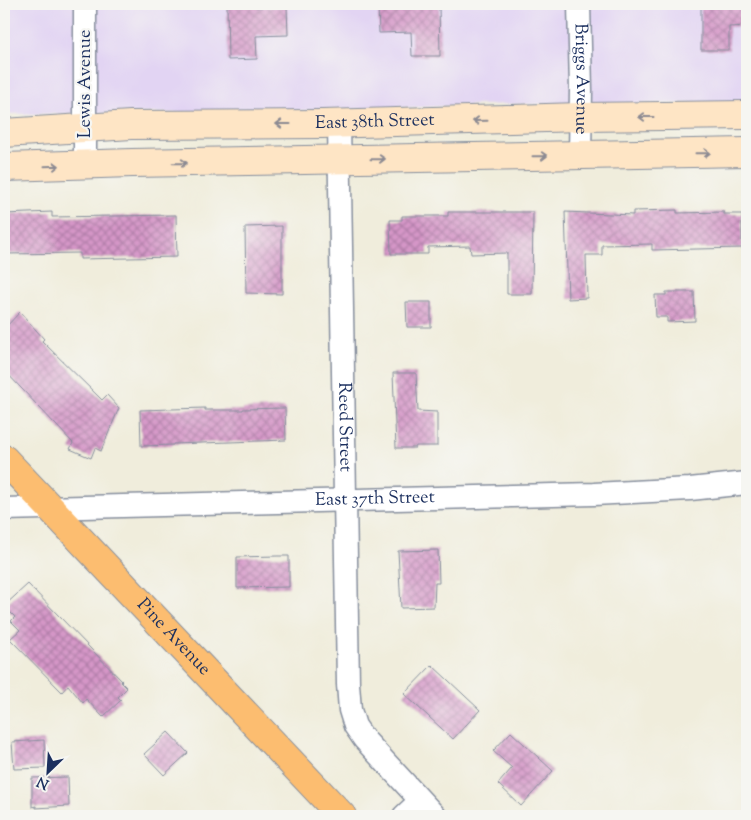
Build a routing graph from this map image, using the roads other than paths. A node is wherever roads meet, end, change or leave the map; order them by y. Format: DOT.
graph roads {
  1 [pos="85,4"];
  2 [pos="579,4"];
  3 [pos="747,116"];
  4 [pos="581,118"];
  5 [pos="339,123"];
  6 [pos="86,128"];
  7 [pos="4,132"];
  8 [pos="747,152"];
  9 [pos="580,155"];
  10 [pos="339,159"];
  11 [pos="86,165"];
  12 [pos="4,167"];
  13 [pos="4,459"];
  14 [pos="747,483"];
  15 [pos="345,501"];
  16 [pos="50,508"];
  17 [pos="4,509"];
  18 [pos="427,808"];
  19 [pos="342,816"];
  20 [pos="404,816"];
  1 -- 6 [label="street, Lewis Avenue"];
  2 -- 4 [label="street, Briggs Avenue"];
  3 -- 4 [label="main road, East 38th Street, one-way"];
  4 -- 5 [label="main road, East 38th Street, one-way"];
  4 -- 9 [label="street, Briggs Avenue"];
  5 -- 6 [label="main road, East 38th Street, one-way"];
  5 -- 10 [label="street, Reed Street"];
  6 -- 7 [label="main road, East 38th Street"];
  6 -- 11 [label="street, Lewis Avenue"];
  9 -- 8 [label="main road, East 38th Street, one-way"];
  10 -- 9 [label="main road, East 38th Street, one-way"];
  11 -- 10 [label="main road, East 38th Street, one-way"];
  10 -- 15 [label="street, Reed Street"];
  12 -- 11 [label="main road, East 38th Street, one-way"];
  13 -- 16 [label="main road, Pine Avenue"];
  14 -- 15 [label="street, East 37th Street"];
  15 -- 16 [label="street, East 37th Street"];
  15 -- 18 [label="street, Reed Street"];
  16 -- 17 [label="street, East 37th Street"];
  16 -- 19 [label="main road, Pine Avenue"];
  18 -- 20 [label="street, Reed Street"];
}
